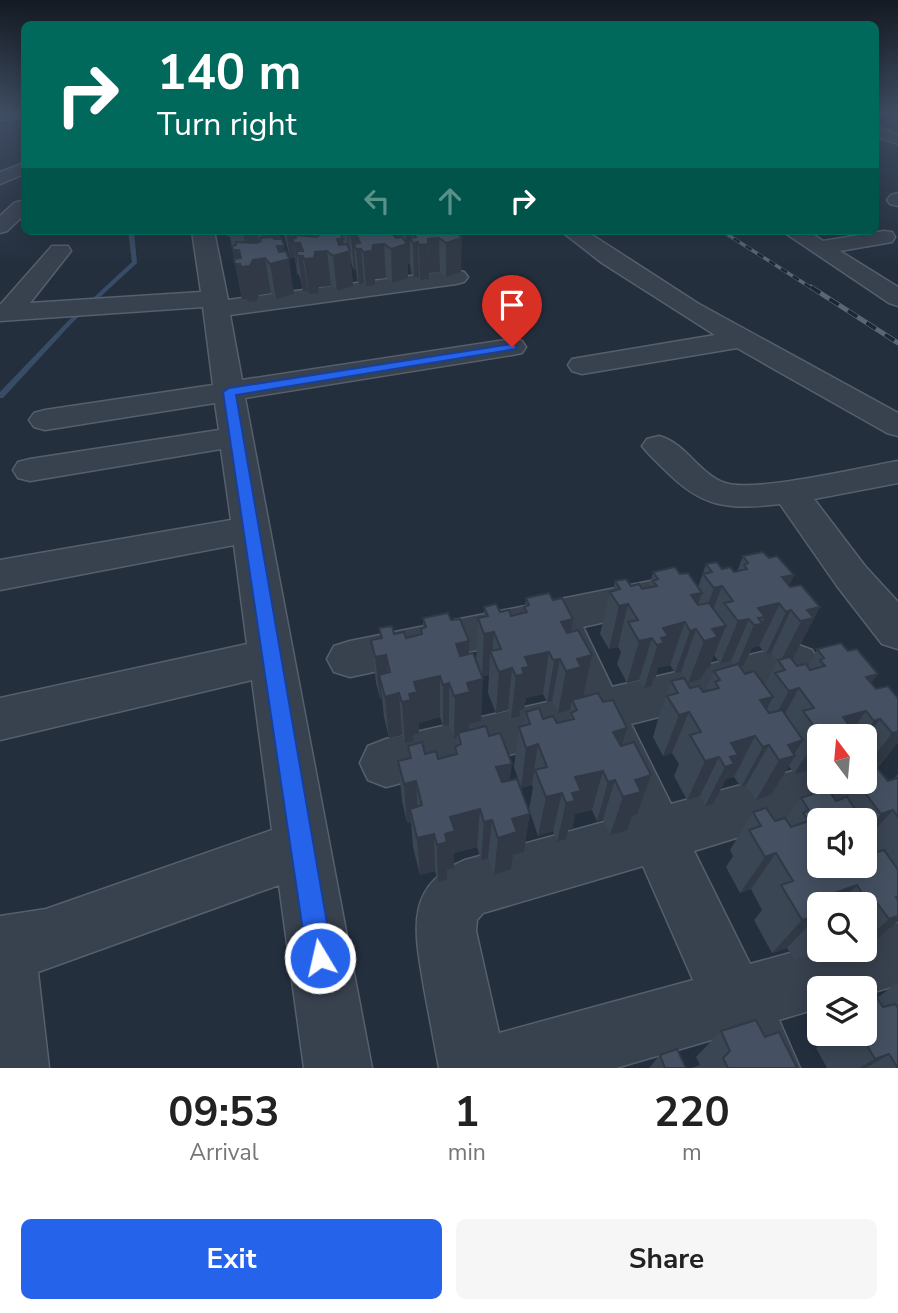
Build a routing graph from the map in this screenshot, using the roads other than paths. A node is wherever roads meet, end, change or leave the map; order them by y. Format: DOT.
graph roads {
  1 [pos="21,169"];
  2 [pos="0,179"];
  3 [pos="578,235"];
  4 [pos="799,235"];
  5 [pos="848,235"];
  6 [pos="820,248"];
  7 [pos="60,251"];
  8 [pos="216,266"];
  9 [pos="456,278"];
  10 [pos="898,298"];
  11 [pos="4,313"];
  12 [pos="743,339"];
  13 [pos="512,347"];
  14 [pos="582,365"];
  15 [pos="229,392"];
  16 [pos="45,420"];
  17 [pos="898,426"];
  18 [pos="237,437"];
  19 [pos="659,446"];
  20 [pos="30,470"];
  21 [pos="898,472"];
  22 [pos="789,491"];
  23 [pos="252,529"];
  24 [pos="0,575"];
  25 [pos="699,586"];
  26 [pos="556,618"];
  27 [pos="898,632"];
  28 [pos="272,657"];
  29 [pos="350,659"];
  30 [pos="796,663"];
  31 [pos="601,712"];
  32 [pos="0,719"];
  33 [pos="386,764"];
  34 [pos="807,792"];
  35 [pos="658,835"];
  36 [pos="302,848"];
  37 [pos="2,947"];
  38 [pos="898,954"];
  39 [pos="735,1002"];
  40 [pos="15,1068"];
  41 [pos="338,1068"];
  42 [pos="473,1068"];
  43 [pos="499,1068"];
  44 [pos="766,1068"];
  1 -- 2 [label="street"];
  3 -- 12 [label="street"];
  4 -- 6 [label="street"];
  5 -- 6 [label="street"];
  6 -- 10 [label="street"];
  7 -- 11 [label="street"];
  8 -- 9 [label="street"];
  8 -- 11 [label="street"];
  8 -- 15 [label="street"];
  12 -- 14 [label="street"];
  12 -- 17 [label="street"];
  13 -- 15 [label="street"];
  15 -- 16 [label="street"];
  15 -- 18 [label="street"];
  18 -- 20 [label="street"];
  18 -- 23 [label="street"];
  19 -- 22 [label="street"];
  21 -- 22 [label="street"];
  22 -- 27 [label="street"];
  23 -- 24 [label="street"];
  23 -- 28 [label="street"];
  25 -- 26 [label="street"];
  26 -- 29 [label="street"];
  26 -- 31 [label="street"];
  28 -- 32 [label="street"];
  28 -- 36 [label="street"];
  30 -- 31 [label="street"];
  31 -- 33 [label="street"];
  31 -- 35 [label="street"];
  34 -- 35 [label="street"];
  35 -- 39 [label="street"];
  35 -- 42 [label="street"];
  36 -- 37 [label="street"];
  36 -- 41 [label="street"];
  37 -- 40 [label="street"];
  38 -- 39 [label="street"];
  39 -- 43 [label="street"];
  39 -- 44 [label="street"];
}
